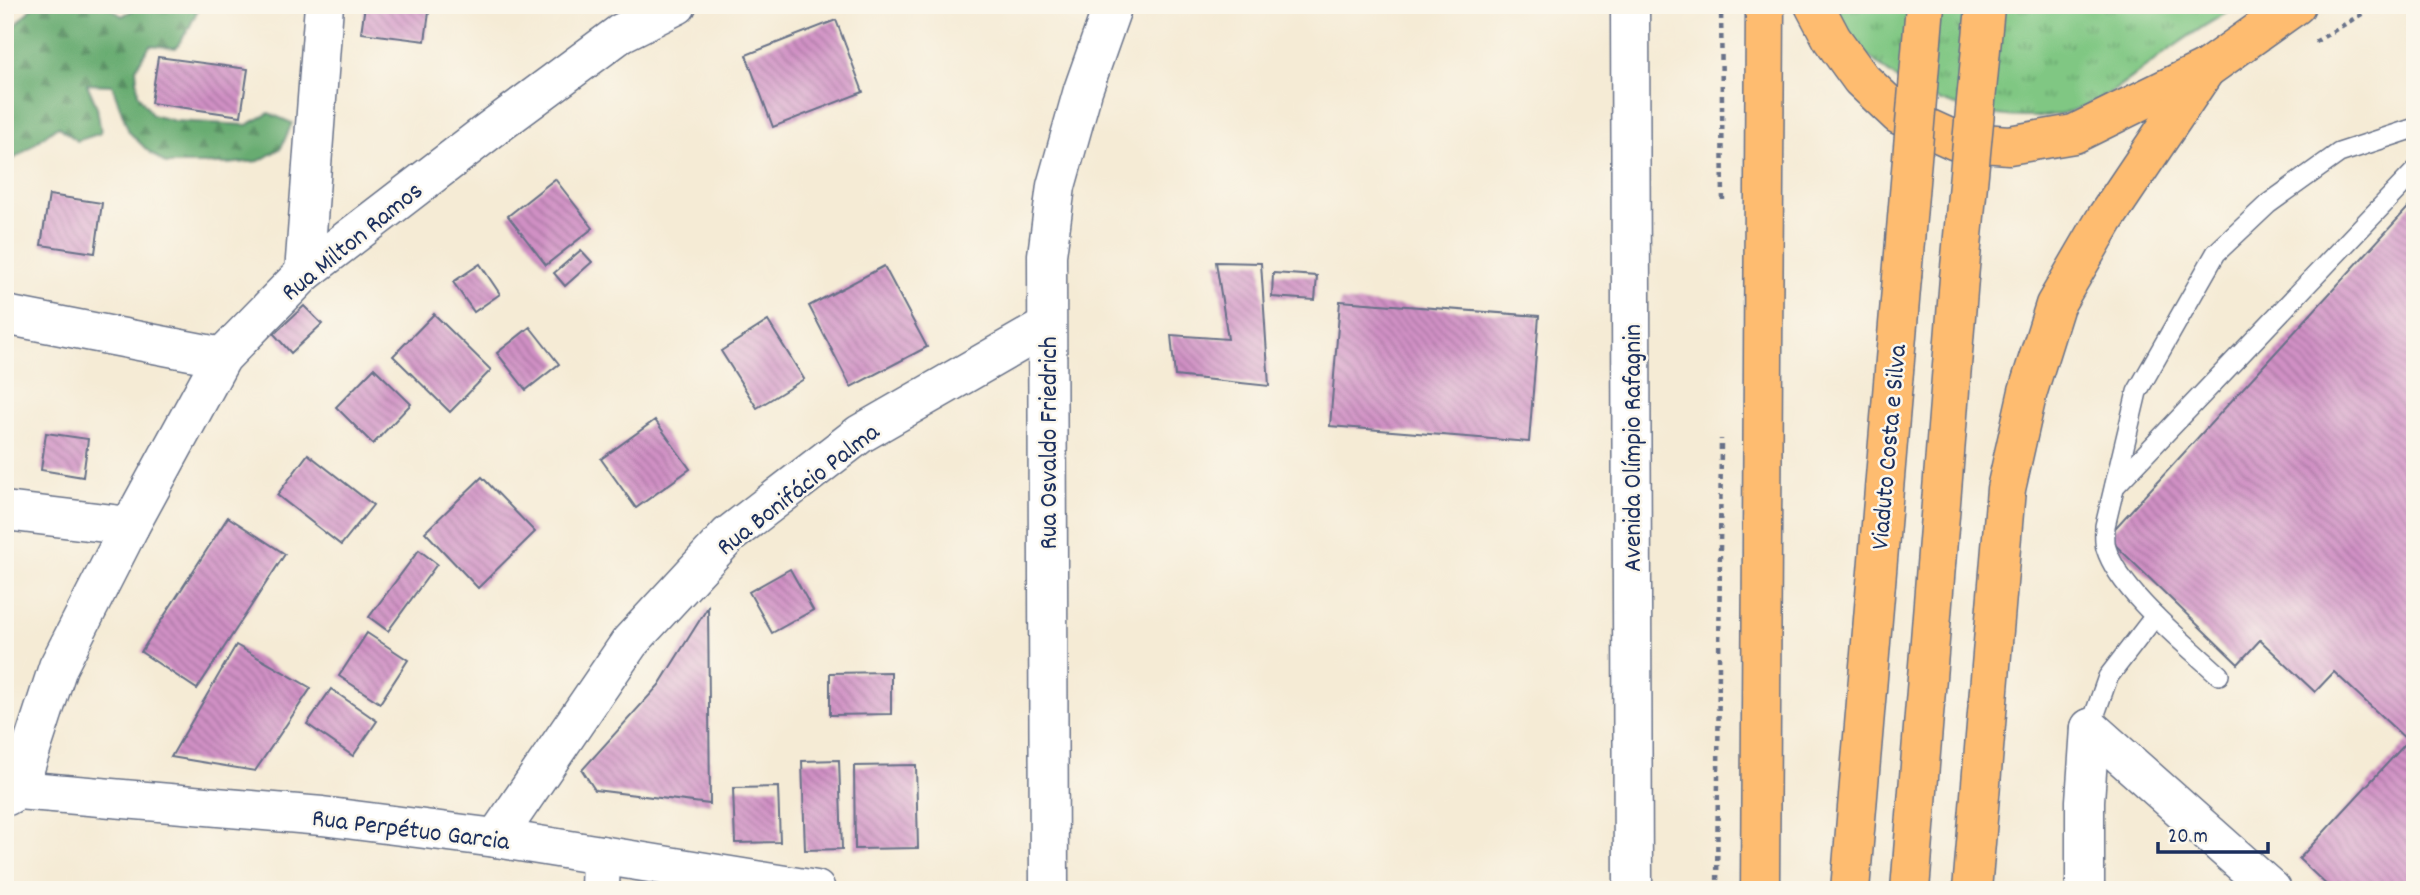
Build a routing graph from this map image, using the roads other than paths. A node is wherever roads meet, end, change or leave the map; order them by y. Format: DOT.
graph roads {
  1 [pos="324,5"];
  2 [pos="677,5"];
  3 [pos="1113,5"];
  4 [pos="1630,5"];
  5 [pos="1765,5"];
  6 [pos="1814,5"];
  7 [pos="1925,5"];
  8 [pos="2297,5"];
  9 [pos="1985,6"];
  10 [pos="2206,69"];
  11 [pos="2415,128"];
  12 [pos="2415,171"];
  13 [pos="304,273"];
  14 [pos="5,315"];
  15 [pos="1046,327"];
  16 [pos="222,357"];
  17 [pos="2114,487"];
  18 [pos="5,511"];
  19 [pos="130,526"];
  20 [pos="2155,616"];
  21 [pos="2219,675"];
  22 [pos="2090,728"];
  23 [pos="12,794"];
  24 [pos="496,838"];
  25 [pos="601,872"];
  26 [pos="816,890"];
  27 [pos="1049,890"];
  28 [pos="1633,890"];
  29 [pos="1760,890"];
  30 [pos="1850,890"];
  31 [pos="1910,890"];
  32 [pos="1972,890"];
  33 [pos="2085,890"];
  34 [pos="2272,890"];
  1 -- 13 [label="street"];
  2 -- 13 [label="street, Rua Milton Ramos"];
  3 -- 15 [label="street, Rua Osvaldo Friedrich"];
  4 -- 28 [label="street, Avenida Olímpio Rafagnin"];
  5 -- 29 [label="main road"];
  6 -- 10 [label="main road"];
  7 -- 30 [label="main road, Viaduto Costa e Silva, bridge"];
  8 -- 10 [label="main road"];
  9 -- 31 [label="main road, bridge"];
  10 -- 32 [label="main road"];
  11 -- 17 [label="lane"];
  12 -- 17 [label="lane"];
  13 -- 16 [label="street, Rua Milton Ramos"];
  14 -- 16 [label="street"];
  15 -- 24 [label="street, Rua Bonifácio Palma"];
  15 -- 27 [label="street, Rua Osvaldo Friedrich"];
  16 -- 19 [label="street, Rua Milton Ramos"];
  17 -- 20 [label="lane"];
  18 -- 19 [label="street"];
  19 -- 23 [label="street, Rua Milton Ramos"];
  20 -- 21 [label="lane"];
  20 -- 22 [label="lane"];
  22 -- 33 [label="street"];
  22 -- 34 [label="street"];
  23 -- 24 [label="street, Rua Perpétuo Garcia"];
  24 -- 25 [label="street, Rua Perpétuo Garcia"];
  25 -- 26 [label="street, Rua Perpétuo Garcia"];
}
